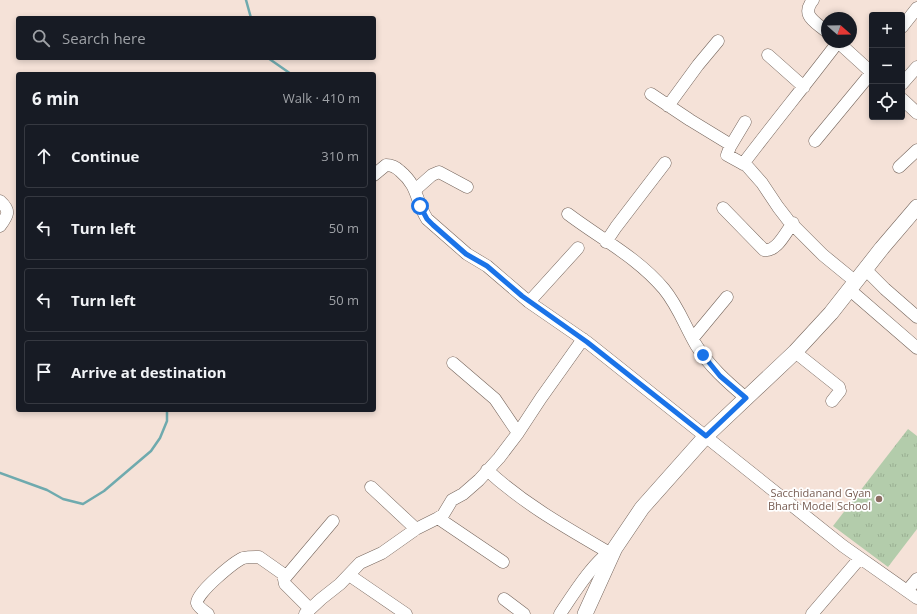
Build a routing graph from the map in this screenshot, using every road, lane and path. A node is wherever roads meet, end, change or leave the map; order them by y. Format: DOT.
graph roads {
  1 [pos="812,0"];
  2 [pos="917,8"];
  3 [pos="905,23"];
  4 [pos="821,27"];
  5 [pos="718,41"];
  6 [pos="833,48"];
  7 [pos="845,48"];
  8 [pos="768,55"];
  9 [pos="917,67"];
  10 [pos="869,70"];
  11 [pos="869,77"];
  12 [pos="905,81"];
  13 [pos="804,87"];
  14 [pos="651,94"];
  15 [pos="905,102"];
  16 [pos="668,106"];
  17 [pos="917,113"];
  18 [pos="745,122"];
  19 [pos="815,141"];
  20 [pos="731,145"];
  21 [pos="917,150"];
  22 [pos="665,163"];
  23 [pos="743,164"];
  24 [pos="900,167"];
  25 [pos="376,174"];
  26 [pos="467,187"];
  27 [pos="415,190"];
  28 [pos="0,201"];
  29 [pos="917,207"];
  30 [pos="723,208"];
  31 [pos="568,214"];
  32 [pos="792,223"];
  33 [pos="0,226"];
  34 [pos="606,242"];
  35 [pos="578,248"];
  36 [pos="865,269"];
  37 [pos="853,286"];
  38 [pos="727,298"];
  39 [pos="530,302"];
  40 [pos="917,317"];
  41 [pos="693,338"];
  42 [pos="583,339"];
  43 [pos="917,348"];
  44 [pos="795,352"];
  45 [pos="453,363"];
  46 [pos="746,398"];
  47 [pos="832,401"];
  48 [pos="518,433"];
  49 [pos="706,436"];
  50 [pos="487,470"];
  51 [pos="371,487"];
  52 [pos="438,518"];
  53 [pos="333,521"];
  54 [pos="416,529"];
  55 [pos="611,550"];
  56 [pos="860,558"];
  57 [pos="503,562"];
  58 [pos="348,575"];
  59 [pos="286,576"];
  60 [pos="917,579"];
  61 [pos="907,591"];
  62 [pos="917,598"];
  63 [pos="504,599"];
  64 [pos="308,612"];
  65 [pos="208,614"];
  66 [pos="406,614"];
  67 [pos="524,614"];
  68 [pos="560,614"];
  69 [pos="585,614"];
  70 [pos="812,614"];
  1 -- 4 [label="street"];
  2 -- 3 [label="street"];
  5 -- 16 [label="street"];
  6 -- 13 [label="street"];
  7 -- 10 [label="street"];
  8 -- 13 [label="street"];
  9 -- 12 [label="street"];
  11 -- 19 [label="street"];
  13 -- 23 [label="street"];
  14 -- 16 [label="street"];
  15 -- 17 [label="street"];
  16 -- 20 [label="street"];
  18 -- 20 [label="street"];
  20 -- 23 [label="street"];
  21 -- 24 [label="street"];
  22 -- 34 [label="street"];
  23 -- 32 [label="street"];
  25 -- 27 [label="street"];
  26 -- 27 [label="street"];
  27 -- 39 [label="street"];
  28 -- 33 [label="street"];
  29 -- 36 [label="main road"];
  30 -- 32 [label="street"];
  31 -- 34 [label="street"];
  32 -- 37 [label="street"];
  34 -- 41 [label="street"];
  35 -- 39 [label="street"];
  36 -- 37 [label="main road"];
  36 -- 40 [label="street"];
  37 -- 43 [label="street"];
  37 -- 44 [label="main road"];
  38 -- 41 [label="street"];
  39 -- 42 [label="street"];
  41 -- 46 [label="street"];
  42 -- 48 [label="street"];
  42 -- 49 [label="street"];
  44 -- 46 [label="main road"];
  44 -- 47 [label="street"];
  45 -- 48 [label="street"];
  46 -- 49 [label="main road"];
  48 -- 50 [label="street"];
  49 -- 55 [label="main road"];
  49 -- 56 [label="street"];
  50 -- 52 [label="street"];
  50 -- 55 [label="street"];
  51 -- 54 [label="street"];
  52 -- 54 [label="street"];
  52 -- 57 [label="street"];
  53 -- 59 [label="street"];
  54 -- 58 [label="street"];
  55 -- 68 [label="street"];
  55 -- 69 [label="main road"];
  56 -- 61 [label="street"];
  56 -- 70 [label="street"];
  58 -- 64 [label="street"];
  58 -- 66 [label="street"];
  59 -- 64 [label="street"];
  59 -- 65 [label="street"];
  60 -- 61 [label="street"];
  61 -- 62 [label="street"];
  63 -- 67 [label="street"];
}
